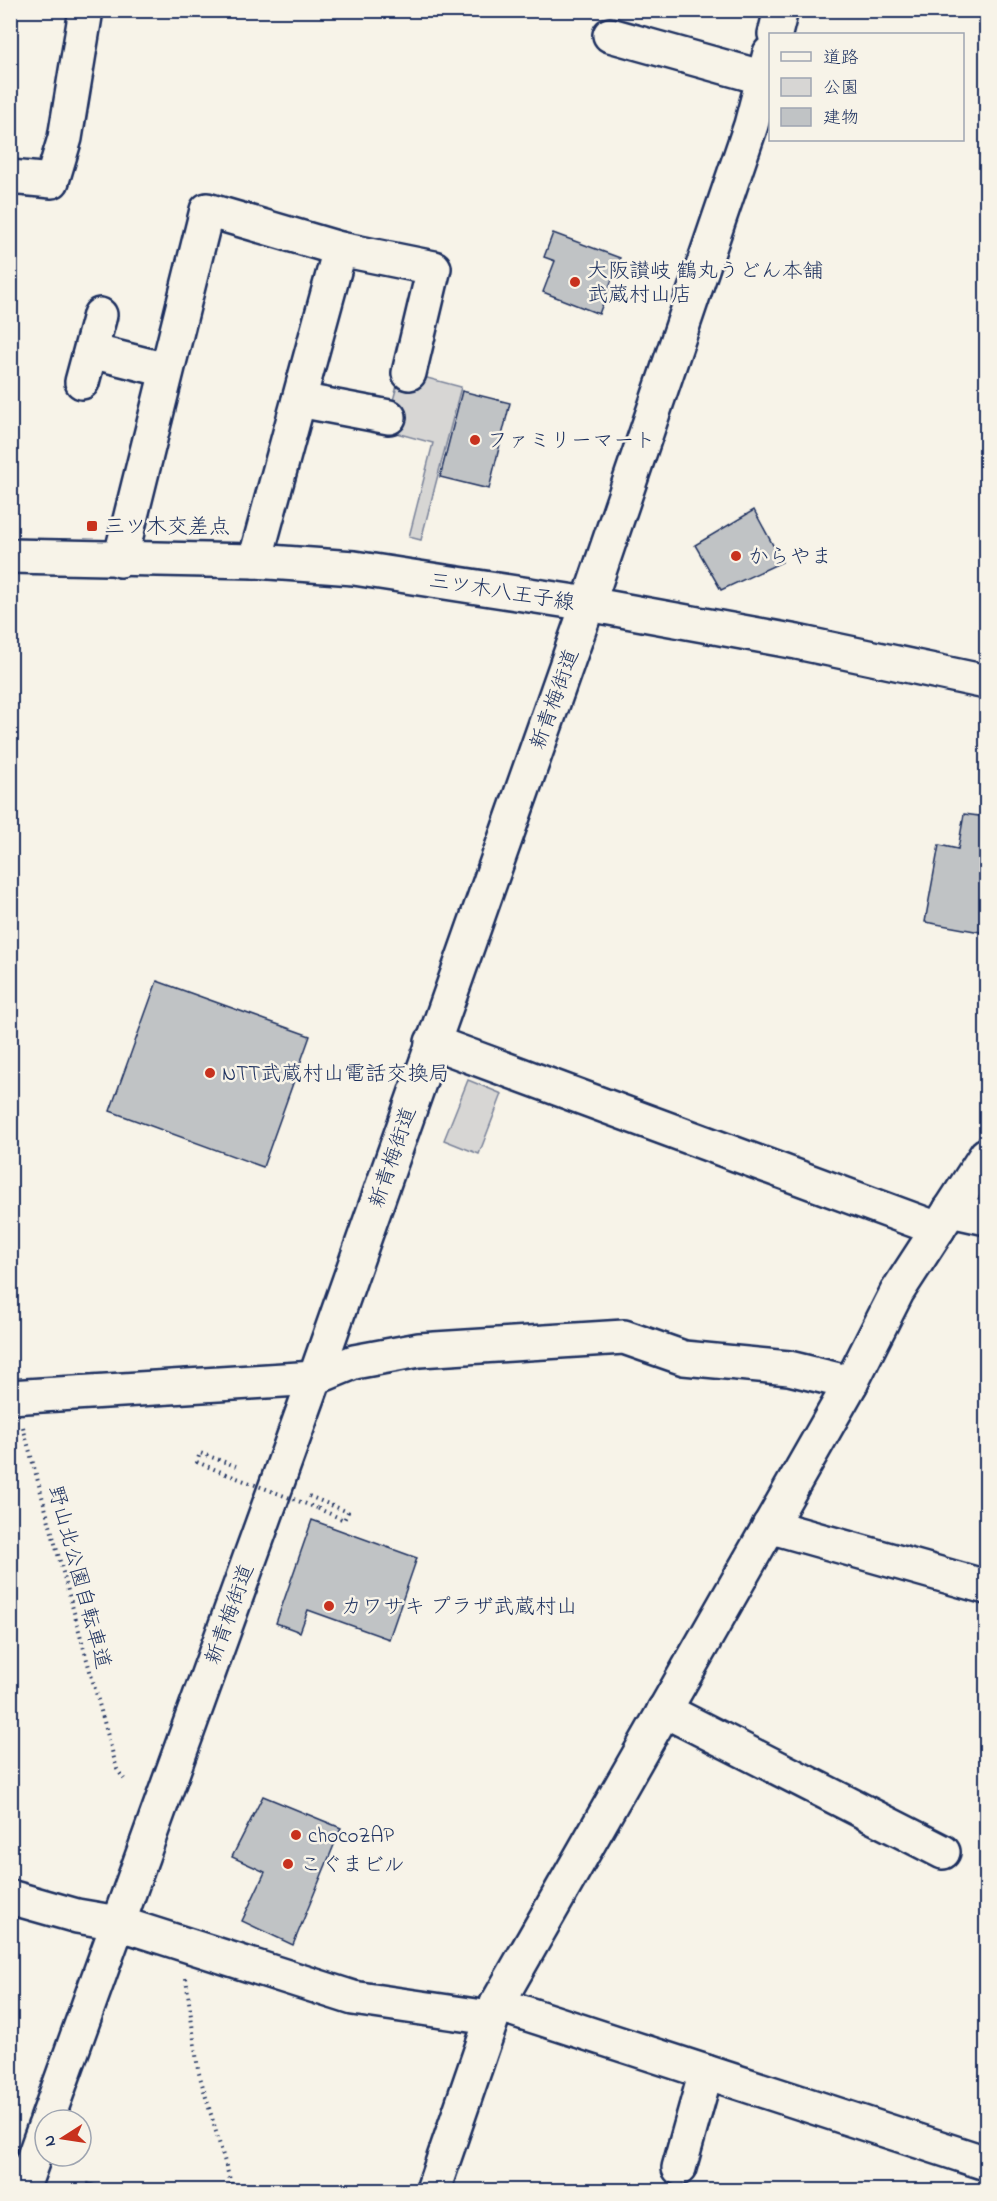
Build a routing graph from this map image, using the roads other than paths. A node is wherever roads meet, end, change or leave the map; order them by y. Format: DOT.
graph roads {
  1 [pos="86,10"];
  2 [pos="781,10"];
  3 [pos="775,33"];
  4 [pos="610,36"];
  5 [pos="767,66"];
  6 [pos="10,177"];
  7 [pos="340,249"];
  8 [pos="100,315"];
  9 [pos="91,351"];
  10 [pos="166,370"];
  11 [pos="409,373"];
  12 [pos="82,382"];
  13 [pos="300,400"];
  14 [pos="389,417"];
  15 [pos="10,556"];
  16 [pos="120,560"];
  17 [pos="255,561"];
  18 [pos="588,604"];
  19 [pos="987,682"];
  20 [pos="432,1042"];
  21 [pos="987,1155"];
  22 [pos="987,1218"];
  23 [pos="944,1219"];
  24 [pos="315,1378"];
  25 [pos="851,1383"];
  26 [pos="13,1397"];
  27 [pos="769,1526"];
  28 [pos="987,1587"];
  29 [pos="664,1710"];
  30 [pos="943,1852"];
  31 [pos="10,1897"];
  32 [pos="118,1923"];
  33 [pos="493,2011"];
  34 [pos="706,2072"];
  35 [pos="51,2108"];
  36 [pos="984,2157"];
  37 [pos="33,2159"];
  38 [pos="679,2168"];
  39 [pos="22,2190"];
  40 [pos="433,2190"];
  1 -- 6 [label="street"];
  2 -- 3 [label="street"];
  4 -- 5 [label="street"];
  5 -- 18 [label="street, 新青梅街道"];
  7 -- 10 [label="street"];
  7 -- 11 [label="street"];
  7 -- 13 [label="street"];
  8 -- 9 [label="street"];
  9 -- 10 [label="street"];
  9 -- 12 [label="street"];
  10 -- 16 [label="street"];
  13 -- 14 [label="street"];
  13 -- 17 [label="street"];
  15 -- 16 [label="street, 三ツ木八王子線"];
  16 -- 17 [label="street, 三ツ木八王子線"];
  17 -- 18 [label="street, 三ツ木八王子線"];
  18 -- 19 [label="street, 三ツ木八王子線"];
  18 -- 20 [label="street, 新青梅街道"];
  20 -- 23 [label="street"];
  20 -- 24 [label="street, 新青梅街道"];
  21 -- 23 [label="street"];
  22 -- 23 [label="street"];
  23 -- 25 [label="street"];
  24 -- 25 [label="street"];
  24 -- 26 [label="street"];
  24 -- 32 [label="street, 新青梅街道"];
  25 -- 27 [label="street"];
  27 -- 28 [label="street"];
  27 -- 29 [label="street"];
  29 -- 30 [label="street"];
  29 -- 33 [label="street"];
  31 -- 32 [label="street"];
  32 -- 33 [label="street"];
  32 -- 35 [label="street, 新青梅街道"];
  33 -- 34 [label="street"];
  33 -- 40 [label="street"];
  34 -- 36 [label="street"];
  34 -- 38 [label="street"];
  37 -- 39 [label="street"];
}
